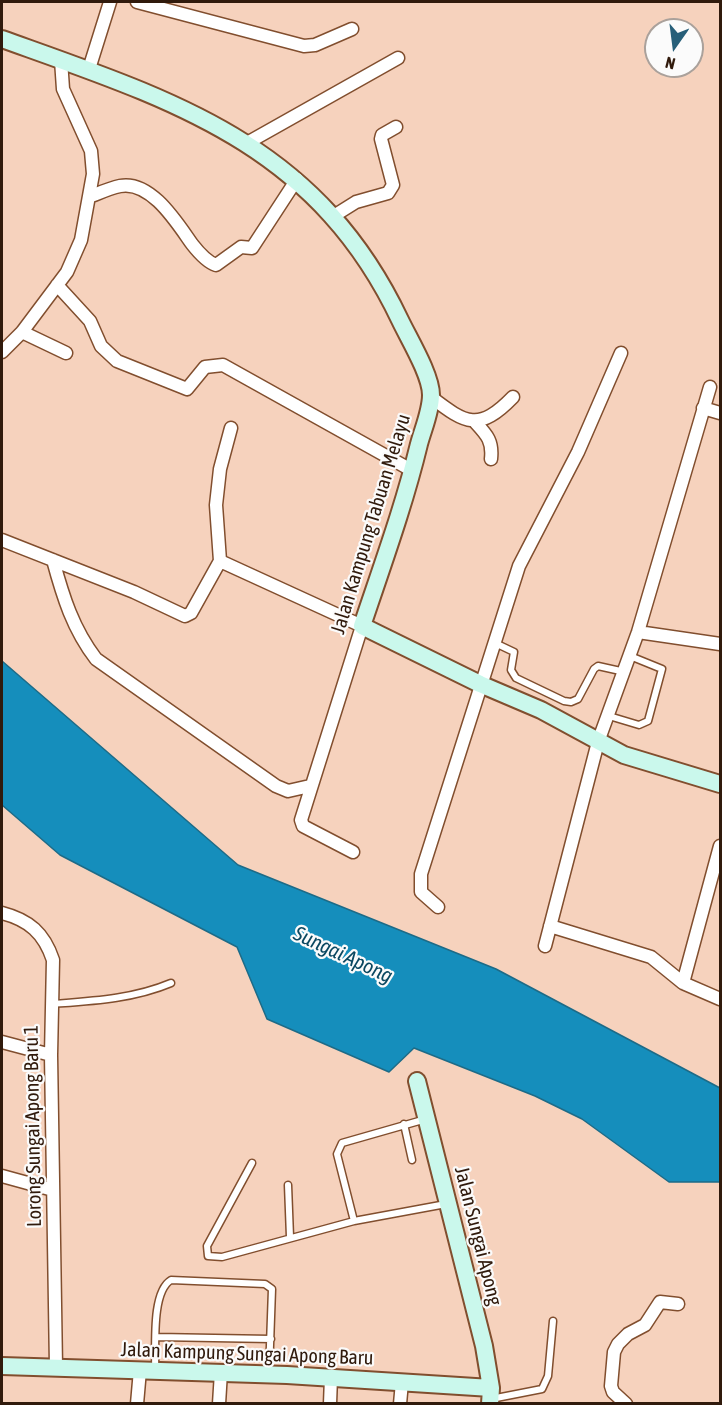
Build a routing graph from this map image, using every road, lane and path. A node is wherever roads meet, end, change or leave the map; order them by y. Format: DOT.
graph roads {
  1 [pos="110,2"];
  2 [pos="140,2"];
  3 [pos="352,29"];
  4 [pos="2,39"];
  5 [pos="398,58"];
  6 [pos="61,60"];
  7 [pos="89,69"];
  8 [pos="396,127"];
  9 [pos="247,142"];
  10 [pos="297,179"];
  11 [pos="89,197"];
  12 [pos="332,217"];
  13 [pos="57,285"];
  14 [pos="22,332"];
  15 [pos="2,352"];
  16 [pos="66,353"];
  17 [pos="621,353"];
  18 [pos="710,387"];
  19 [pos="431,397"];
  20 [pos="513,398"];
  21 [pos="703,408"];
  22 [pos="720,413"];
  23 [pos="475,422"];
  24 [pos="231,428"];
  25 [pos="490,459"];
  26 [pos="413,471"];
  27 [pos="2,540"];
  28 [pos="53,560"];
  29 [pos="220,561"];
  30 [pos="362,626"];
  31 [pos="638,632"];
  32 [pos="494,642"];
  33 [pos="720,644"];
  34 [pos="630,656"];
  35 [pos="626,672"];
  36 [pos="480,684"];
  37 [pos="544,703"];
  38 [pos="609,716"];
  39 [pos="598,742"];
  40 [pos="720,784"];
  41 [pos="310,786"];
  42 [pos="720,846"];
  43 [pos="353,852"];
  44 [pos="438,907"];
  45 [pos="2,913"];
  46 [pos="550,926"];
  47 [pos="545,946"];
  48 [pos="683,982"];
  49 [pos="171,983"];
  50 [pos="720,999"];
  51 [pos="52,1004"];
  52 [pos="2,1042"];
  53 [pos="51,1055"];
  54 [pos="417,1081"];
  55 [pos="427,1119"];
  56 [pos="404,1124"];
  57 [pos="412,1160"];
  58 [pos="252,1163"];
  59 [pos="2,1176"];
  60 [pos="288,1185"];
  61 [pos="53,1190"];
  62 [pos="448,1204"];
  63 [pos="354,1221"];
  64 [pos="290,1237"];
  65 [pos="678,1304"];
  66 [pos="553,1321"];
  67 [pos="157,1337"];
  68 [pos="271,1339"];
  69 [pos="2,1366"];
  70 [pos="56,1367"];
  71 [pos="148,1370"];
  72 [pos="221,1372"];
  73 [pos="269,1374"];
  74 [pos="331,1377"];
  75 [pos="402,1382"];
  76 [pos="490,1397"];
  77 [pos="137,1404"];
  78 [pos="219,1404"];
  79 [pos="330,1404"];
  80 [pos="400,1404"];
  81 [pos="626,1404"];
  1 -- 7 [label="street"];
  2 -- 3 [label="street"];
  4 -- 6 [label="street, Jalan Kampung Tabuan Melayu"];
  5 -- 9 [label="street"];
  6 -- 7 [label="street, Jalan Kampung Tabuan Melayu"];
  6 -- 11 [label="street"];
  7 -- 9 [label="street, Jalan Kampung Tabuan Melayu"];
  8 -- 12 [label="street"];
  9 -- 10 [label="street, Jalan Kampung Tabuan Melayu"];
  10 -- 11 [label="street"];
  10 -- 12 [label="street, Jalan Kampung Tabuan Melayu"];
  11 -- 13 [label="street"];
  12 -- 19 [label="street, Jalan Kampung Tabuan Melayu"];
  13 -- 14 [label="street"];
  13 -- 26 [label="street"];
  14 -- 15 [label="street"];
  14 -- 16 [label="street"];
  17 -- 32 [label="street"];
  18 -- 21 [label="street"];
  19 -- 23 [label="street"];
  19 -- 26 [label="street, Jalan Kampung Tabuan Melayu"];
  20 -- 23 [label="street"];
  21 -- 22 [label="street"];
  21 -- 31 [label="street"];
  23 -- 25 [label="street"];
  24 -- 29 [label="street"];
  26 -- 30 [label="street, Jalan Kampung Tabuan Melayu"];
  27 -- 28 [label="street"];
  28 -- 29 [label="street"];
  28 -- 41 [label="street"];
  29 -- 30 [label="street"];
  30 -- 36 [label="street"];
  30 -- 41 [label="street, Jalan Kampung Tabuan Melayu"];
  31 -- 33 [label="street"];
  31 -- 34 [label="street"];
  32 -- 36 [label="street"];
  32 -- 37 [label="lane"];
  34 -- 35 [label="street"];
  34 -- 38 [label="lane"];
  35 -- 37 [label="lane"];
  35 -- 38 [label="street"];
  36 -- 37 [label="street"];
  36 -- 44 [label="street"];
  37 -- 39 [label="street"];
  38 -- 39 [label="street"];
  39 -- 40 [label="street"];
  39 -- 46 [label="street"];
  41 -- 43 [label="street, Jalan Kampung Tabuan Melayu"];
  42 -- 48 [label="street"];
  45 -- 51 [label="street, Lorong Sungai Apong Baru 1"];
  46 -- 47 [label="street"];
  46 -- 48 [label="street"];
  48 -- 50 [label="street"];
  49 -- 51 [label="lane"];
  51 -- 53 [label="street, Lorong Sungai Apong Baru 1"];
  52 -- 53 [label="street"];
  53 -- 61 [label="street, Lorong Sungai Apong Baru 1"];
  54 -- 55 [label="street, Jalan Sungai Apong"];
  55 -- 56 [label="lane"];
  55 -- 62 [label="street, Jalan Sungai Apong"];
  56 -- 57 [label="lane"];
  56 -- 63 [label="lane"];
  58 -- 64 [label="lane"];
  59 -- 61 [label="street"];
  60 -- 64 [label="lane"];
  61 -- 70 [label="street, Lorong Sungai Apong Baru 1"];
  62 -- 63 [label="lane"];
  62 -- 76 [label="street, Jalan Sungai Apong"];
  63 -- 64 [label="lane"];
  65 -- 81 [label="street"];
  66 -- 76 [label="lane"];
  67 -- 68 [label="lane"];
  67 -- 68 [label="lane"];
  67 -- 71 [label="lane"];
  68 -- 73 [label="lane"];
  69 -- 70 [label="street, Jalan Kampung Sungai Apong Baru"];
  70 -- 71 [label="street, Jalan Kampung Sungai Apong Baru"];
  71 -- 72 [label="street, Jalan Kampung Sungai Apong Baru"];
  71 -- 77 [label="street"];
  72 -- 73 [label="street, Jalan Kampung Sungai Apong Baru"];
  72 -- 78 [label="street"];
  73 -- 74 [label="street, Jalan Kampung Sungai Apong Baru"];
  74 -- 75 [label="street, Jalan Kampung Sungai Apong Baru"];
  74 -- 79 [label="street"];
  75 -- 76 [label="street, Jalan Kampung Sungai Apong Baru"];
  75 -- 80 [label="street"];
}
